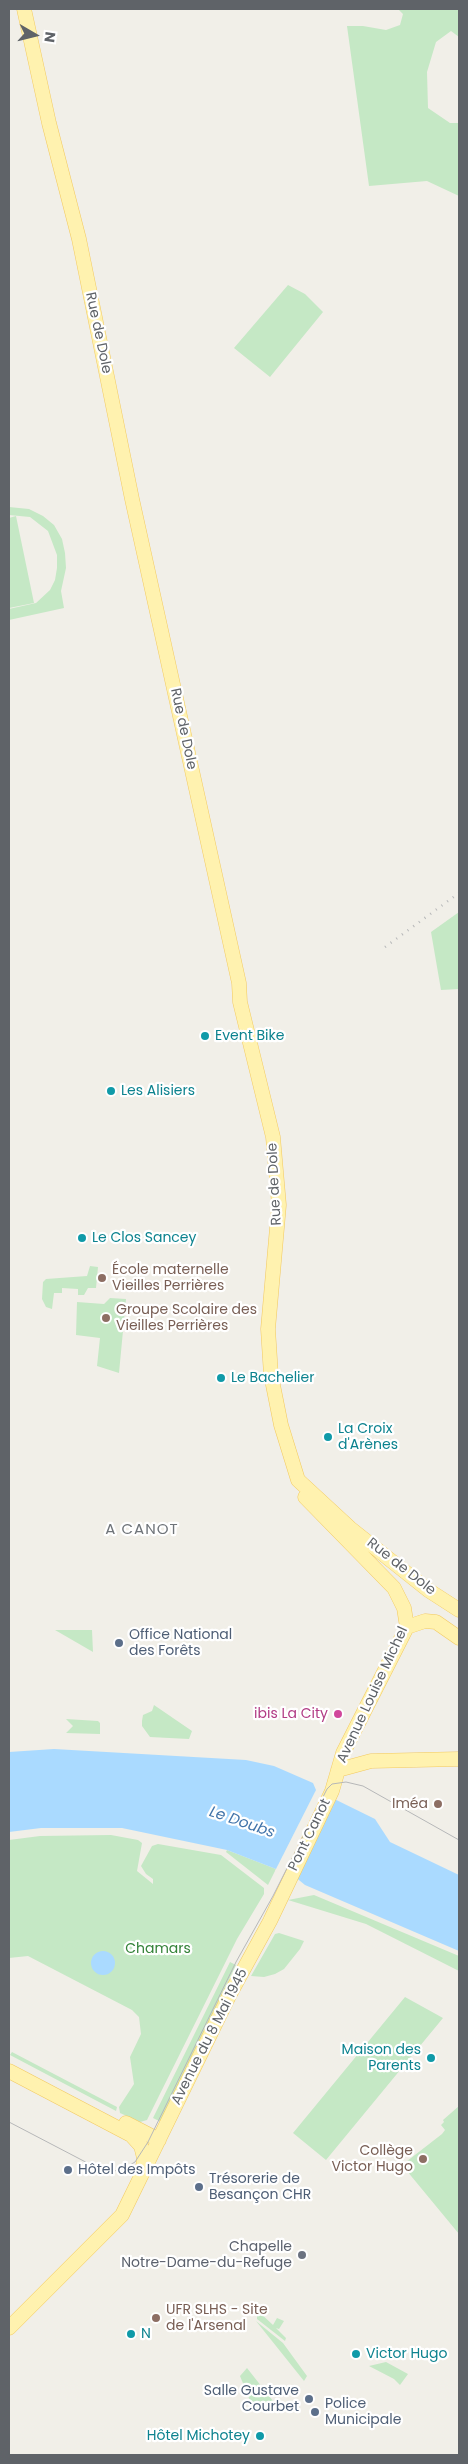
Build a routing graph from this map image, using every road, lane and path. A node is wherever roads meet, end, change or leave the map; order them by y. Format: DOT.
graph roads {
  1 [pos="24,9"];
  2 [pos="290,1453"];
  3 [pos="298,1480"];
  4 [pos="459,1603"];
  5 [pos="459,1610"];
  6 [pos="407,1628"];
  7 [pos="459,1638"];
  8 [pos="351,1738"];
  9 [pos="459,1759"];
  10 [pos="371,1761"];
  11 [pos="338,1770"];
  12 [pos="280,1898"];
  13 [pos="9,2061"];
  14 [pos="9,2071"];
  15 [pos="159,2140"];
  16 [pos="142,2176"];
  17 [pos="9,2328"];
  1 -- 2 [label="main road, Rue de Dole"];
  2 -- 3 [label="main road, Rue de Dole"];
  2 -- 4 [label="main road, Rue de Dole"];
  3 -- 5 [label="main road, Rue de Dole"];
  3 -- 6 [label="main road, Avenue Louise Michel"];
  6 -- 7 [label="main road"];
  6 -- 8 [label="main road, Avenue Louise Michel"];
  8 -- 10 [label="main road"];
  8 -- 11 [label="main road, Avenue Louise Michel"];
  9 -- 10 [label="main road"];
  10 -- 11 [label="main road"];
  11 -- 12 [label="main road, Pont Canot"];
  12 -- 15 [label="main road, Avenue du 8 Mai 1945"];
  13 -- 15 [label="main road"];
  14 -- 16 [label="main road"];
  15 -- 16 [label="main road, Avenue du 8 Mai 1945"];
  16 -- 17 [label="main road, Avenue du 8 Mai 1945"];
}
